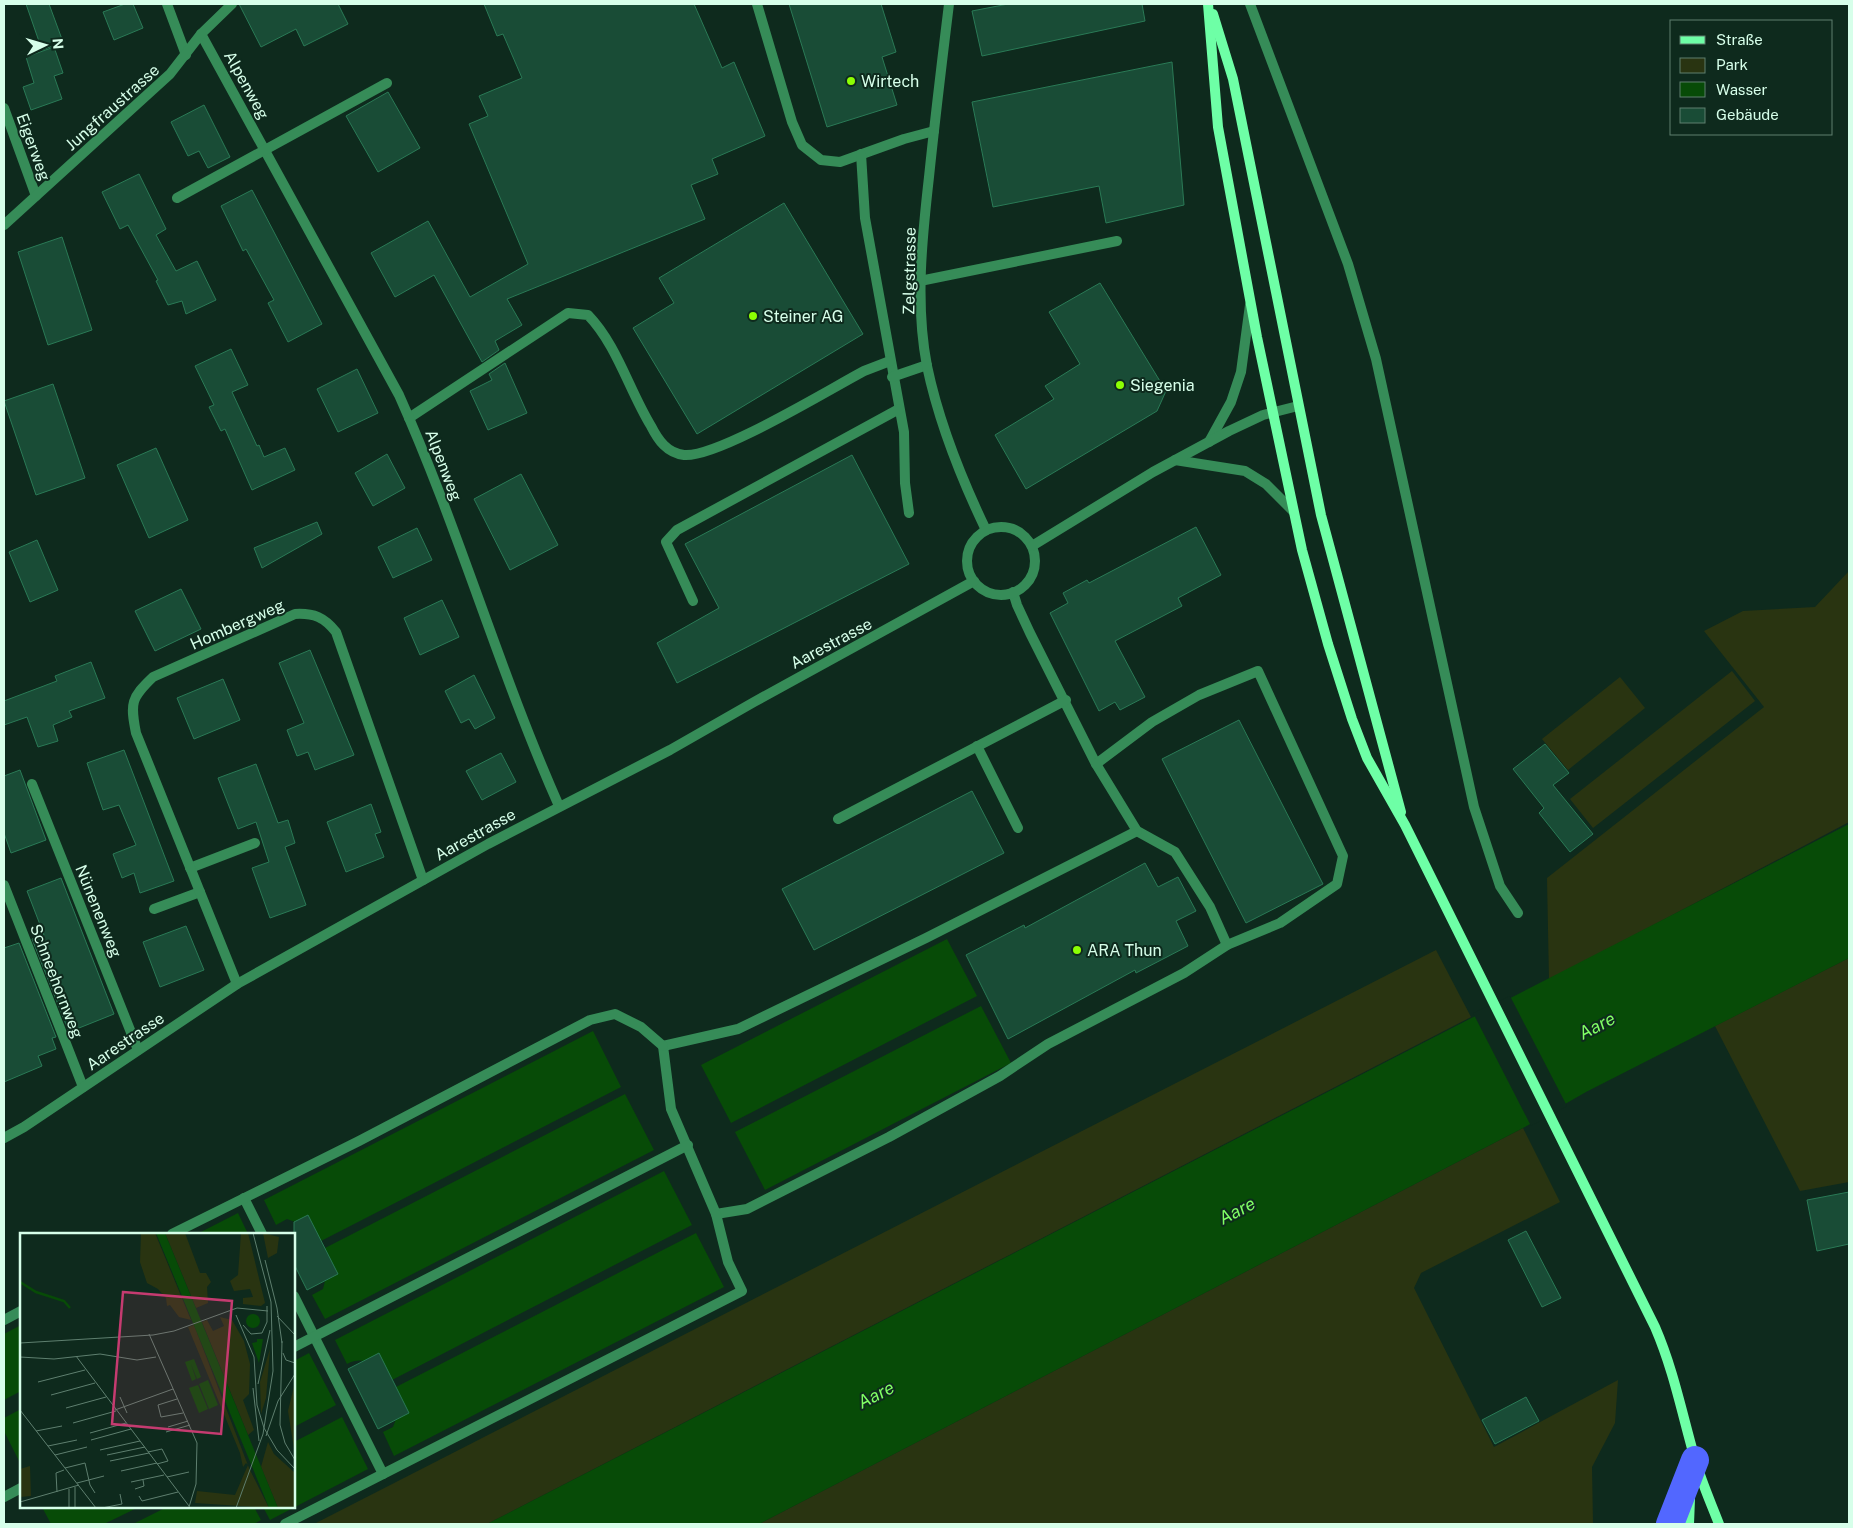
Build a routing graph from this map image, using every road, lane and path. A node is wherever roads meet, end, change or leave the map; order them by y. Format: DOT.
graph roads {
  1 [pos="167,4"];
  2 [pos="232,4"];
  3 [pos="757,4"];
  4 [pos="949,4"];
  5 [pos="1209,4"];
  6 [pos="1250,4"];
  7 [pos="201,34"];
  8 [pos="186,55"];
  9 [pos="387,83"];
  10 [pos="4,108"];
  11 [pos="934,131"];
  12 [pos="266,151"];
  13 [pos="861,154"];
  14 [pos="36,196"];
  15 [pos="177,198"];
  16 [pos="4,225"];
  17 [pos="1117,241"];
  18 [pos="920,281"];
  19 [pos="1250,301"];
  20 [pos="890,361"];
  21 [pos="927,365"];
  22 [pos="892,377"];
  23 [pos="1298,406"];
  24 [pos="900,409"];
  25 [pos="1273,412"];
  26 [pos="409,418"];
  27 [pos="1208,443"];
  28 [pos="1175,460"];
  29 [pos="1293,511"];
  30 [pos="908,513"];
  31 [pos="986,530"];
  32 [pos="1032,546"];
  33 [pos="974,582"];
  34 [pos="1014,592"];
  35 [pos="693,601"];
  36 [pos="1066,700"];
  37 [pos="977,746"];
  38 [pos="1096,764"];
  39 [pos="32,784"];
  40 [pos="559,806"];
  41 [pos="838,819"];
  42 [pos="1405,825"];
  43 [pos="1018,828"];
  44 [pos="1137,831"];
  45 [pos="255,843"];
  46 [pos="190,868"];
  47 [pos="423,880"];
  48 [pos="4,885"];
  49 [pos="200,892"];
  50 [pos="154,909"];
  51 [pos="1518,913"];
  52 [pos="1227,945"];
  53 [pos="237,984"];
  54 [pos="664,1046"];
  55 [pos="138,1050"];
  56 [pos="82,1087"];
  57 [pos="4,1138"];
  58 [pos="688,1145"];
  59 [pos="244,1198"];
  60 [pos="716,1214"];
  61 [pos="174,1233"];
  62 [pos="262,1233"];
  63 [pos="295,1298"];
  64 [pos="20,1312"];
  65 [pos="4,1320"];
  66 [pos="315,1337"];
  67 [pos="295,1347"];
  68 [pos="1695,1460"];
  69 [pos="383,1474"];
  70 [pos="20,1489"];
  71 [pos="4,1497"];
  72 [pos="285,1524"];
  73 [pos="1670,1524"];
  74 [pos="1690,1524"];
  75 [pos="1719,1524"];
  1 -- 8 [label="street"];
  2 -- 7 [label="street, Jungfraustrasse"];
  3 -- 13 [label="street"];
  4 -- 11 [label="street, Zelgstrasse"];
  5 -- 19 [label="main road"];
  5 -- 23 [label="main road"];
  6 -- 51 [label="street"];
  7 -- 8 [label="street, Jungfraustrasse"];
  7 -- 12 [label="street, Alpenweg"];
  8 -- 14 [label="street, Jungfraustrasse"];
  9 -- 12 [label="street"];
  10 -- 14 [label="street, Eigerweg"];
  11 -- 13 [label="street"];
  11 -- 18 [label="street, Zelgstrasse"];
  12 -- 15 [label="street"];
  12 -- 26 [label="street, Alpenweg"];
  13 -- 20 [label="street"];
  14 -- 16 [label="street, Jungfraustrasse"];
  17 -- 18 [label="street"];
  18 -- 21 [label="street, Zelgstrasse"];
  19 -- 25 [label="main road"];
  19 -- 27 [label="street"];
  20 -- 22 [label="street"];
  20 -- 26 [label="street"];
  21 -- 22 [label="street"];
  21 -- 31 [label="street, Zelgstrasse"];
  22 -- 24 [label="street"];
  23 -- 25 [label="street"];
  23 -- 42 [label="main road"];
  24 -- 30 [label="street"];
  24 -- 35 [label="street"];
  25 -- 27 [label="street"];
  25 -- 29 [label="main road"];
  26 -- 40 [label="street, Alpenweg"];
  27 -- 28 [label="street"];
  28 -- 29 [label="street"];
  28 -- 32 [label="street"];
  29 -- 42 [label="main road"];
  31 -- 32 [label="street"];
  31 -- 33 [label="street"];
  32 -- 34 [label="street"];
  33 -- 34 [label="street"];
  33 -- 40 [label="street, Aarestrasse"];
  34 -- 36 [label="street"];
  36 -- 37 [label="street"];
  36 -- 38 [label="street"];
  37 -- 41 [label="street"];
  37 -- 43 [label="street"];
  38 -- 44 [label="street"];
  38 -- 52 [label="street"];
  39 -- 55 [label="street, Nünenenweg"];
  40 -- 47 [label="street, Aarestrasse"];
  42 -- 68 [label="main road"];
  44 -- 52 [label="street"];
  44 -- 54 [label="street"];
  45 -- 46 [label="street"];
  46 -- 47 [label="street, Hombergweg"];
  46 -- 49 [label="street, Hombergweg"];
  47 -- 53 [label="street, Aarestrasse"];
  48 -- 56 [label="street, Schneehornweg"];
  49 -- 50 [label="street"];
  49 -- 53 [label="street, Hombergweg"];
  52 -- 60 [label="street"];
  53 -- 55 [label="street, Aarestrasse"];
  54 -- 58 [label="street"];
  54 -- 59 [label="street"];
  55 -- 56 [label="street, Aarestrasse"];
  56 -- 57 [label="street, Aarestrasse"];
  58 -- 60 [label="street"];
  58 -- 66 [label="street"];
  59 -- 61 [label="street"];
  59 -- 62 [label="street"];
  60 -- 69 [label="street"];
  63 -- 66 [label="street"];
  64 -- 65 [label="street"];
  66 -- 67 [label="street"];
  66 -- 69 [label="street"];
  68 -- 73 [label="highway"];
  68 -- 74 [label="main road"];
  68 -- 75 [label="main road"];
  69 -- 72 [label="street"];
  70 -- 71 [label="street"];
}
